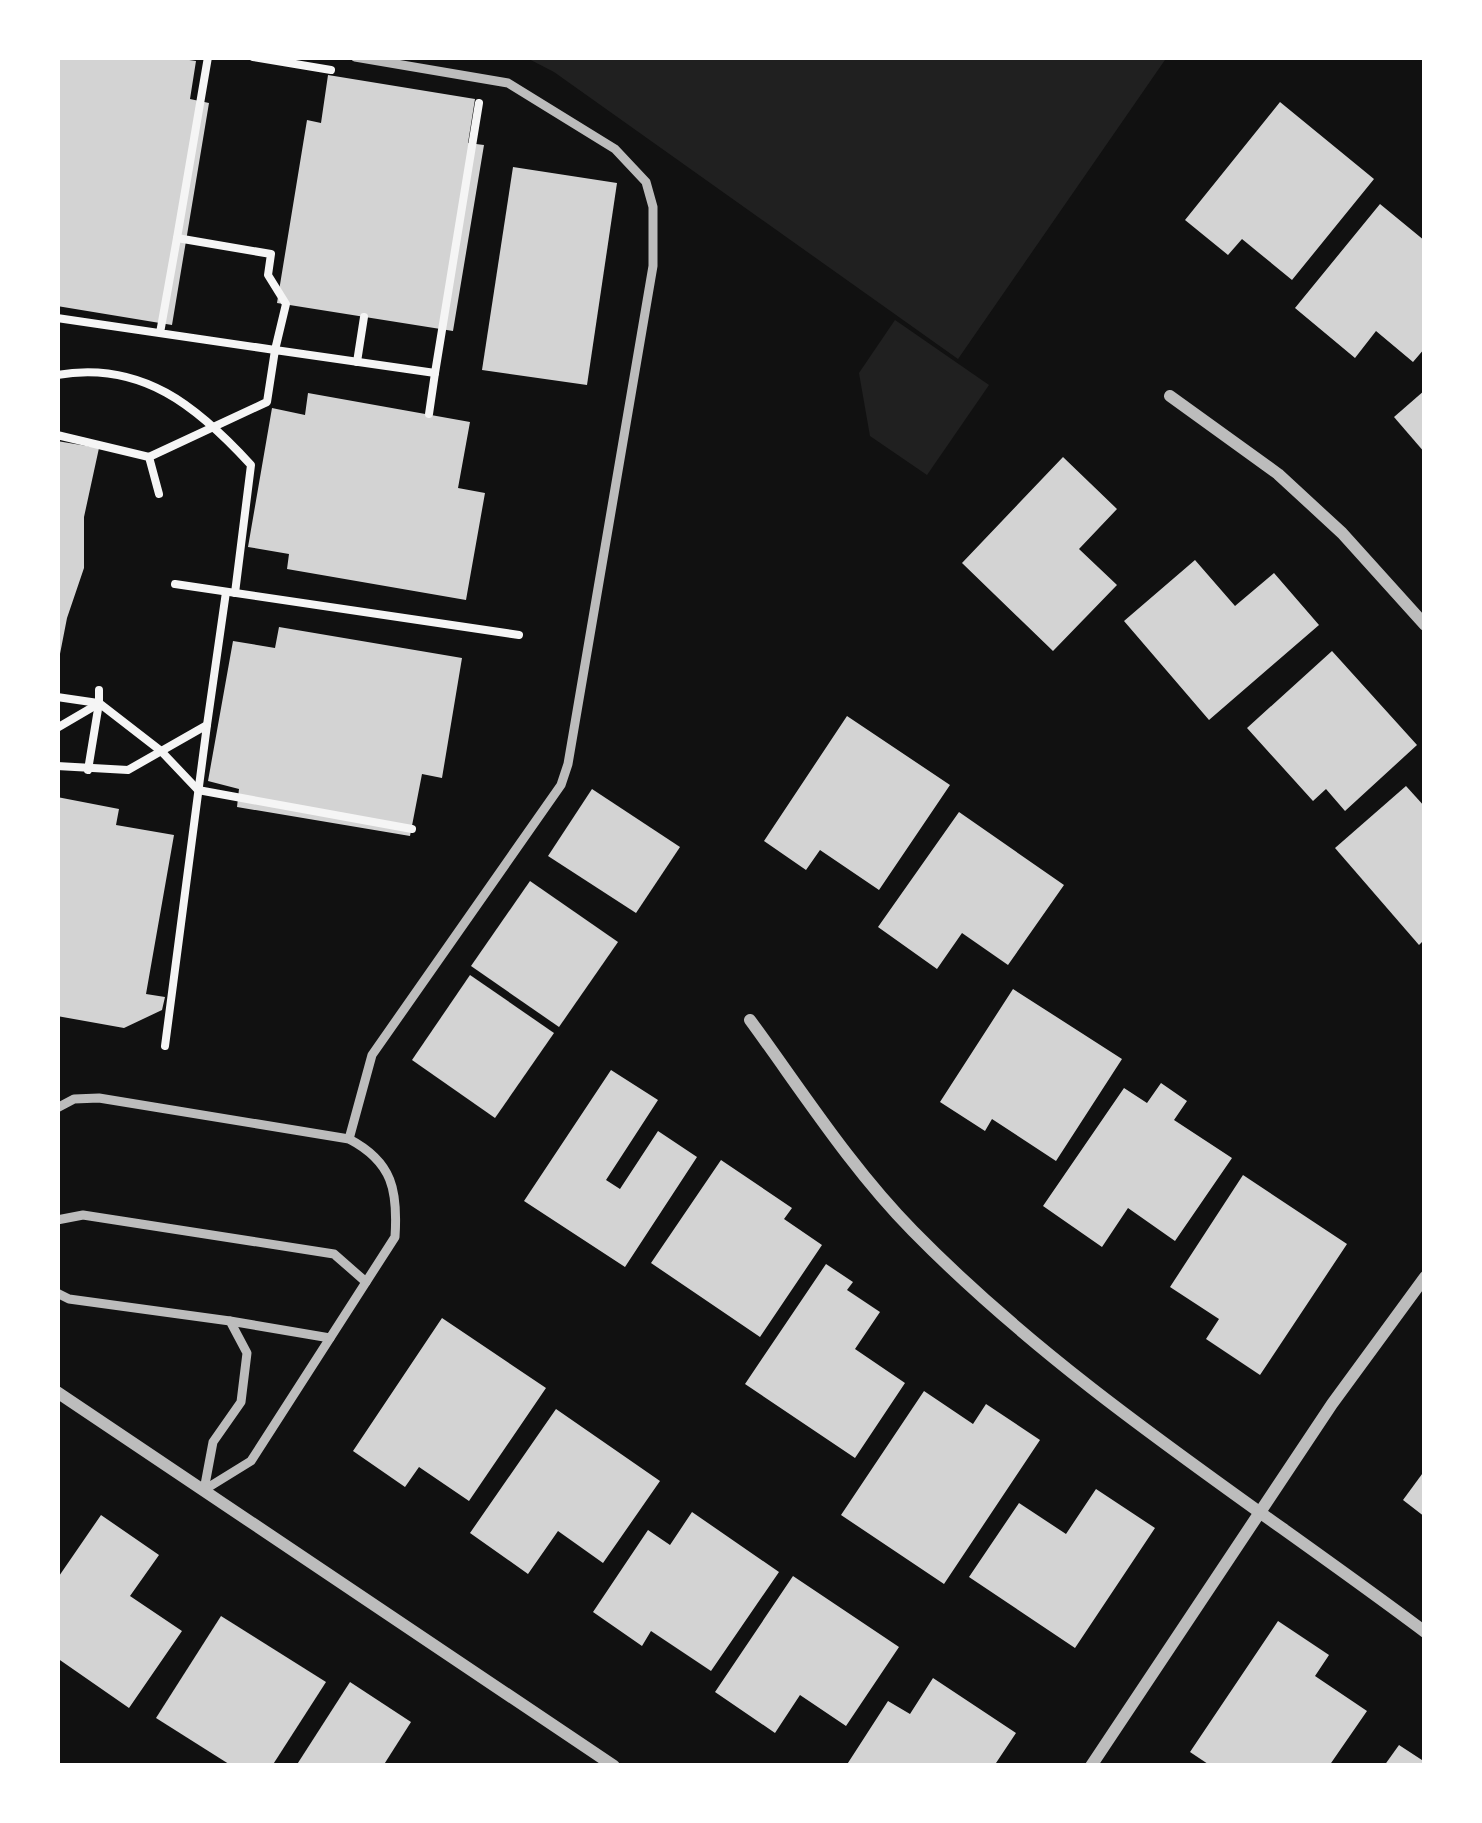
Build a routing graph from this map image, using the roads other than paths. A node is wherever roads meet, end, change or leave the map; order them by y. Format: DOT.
graph roads {
  1 [pos="355,57"];
  2 [pos="1170,396"];
  3 [pos="1425,625"];
  4 [pos="750,1020"];
  5 [pos="57,1108"];
  6 [pos="349,1139"];
  7 [pos="57,1220"];
  8 [pos="1425,1276"];
  9 [pos="366,1282"];
  10 [pos="57,1293"];
  11 [pos="230,1321"];
  12 [pos="330,1338"];
  13 [pos="57,1392"];
  14 [pos="204,1490"];
  15 [pos="1259,1513"];
  16 [pos="1425,1632"];
  17 [pos="614,1766"];
  18 [pos="1090,1766"];
  1 -- 6 [label="lane"];
  2 -- 3 [label="street"];
  4 -- 15 [label="street"];
  5 -- 6 [label="lane"];
  6 -- 9 [label="lane"];
  7 -- 9 [label="lane"];
  8 -- 15 [label="street"];
  9 -- 12 [label="lane"];
  10 -- 11 [label="lane"];
  11 -- 12 [label="lane"];
  11 -- 14 [label="lane"];
  12 -- 14 [label="lane"];
  13 -- 14 [label="street"];
  14 -- 17 [label="street"];
  15 -- 16 [label="street"];
  15 -- 18 [label="street"];
}
